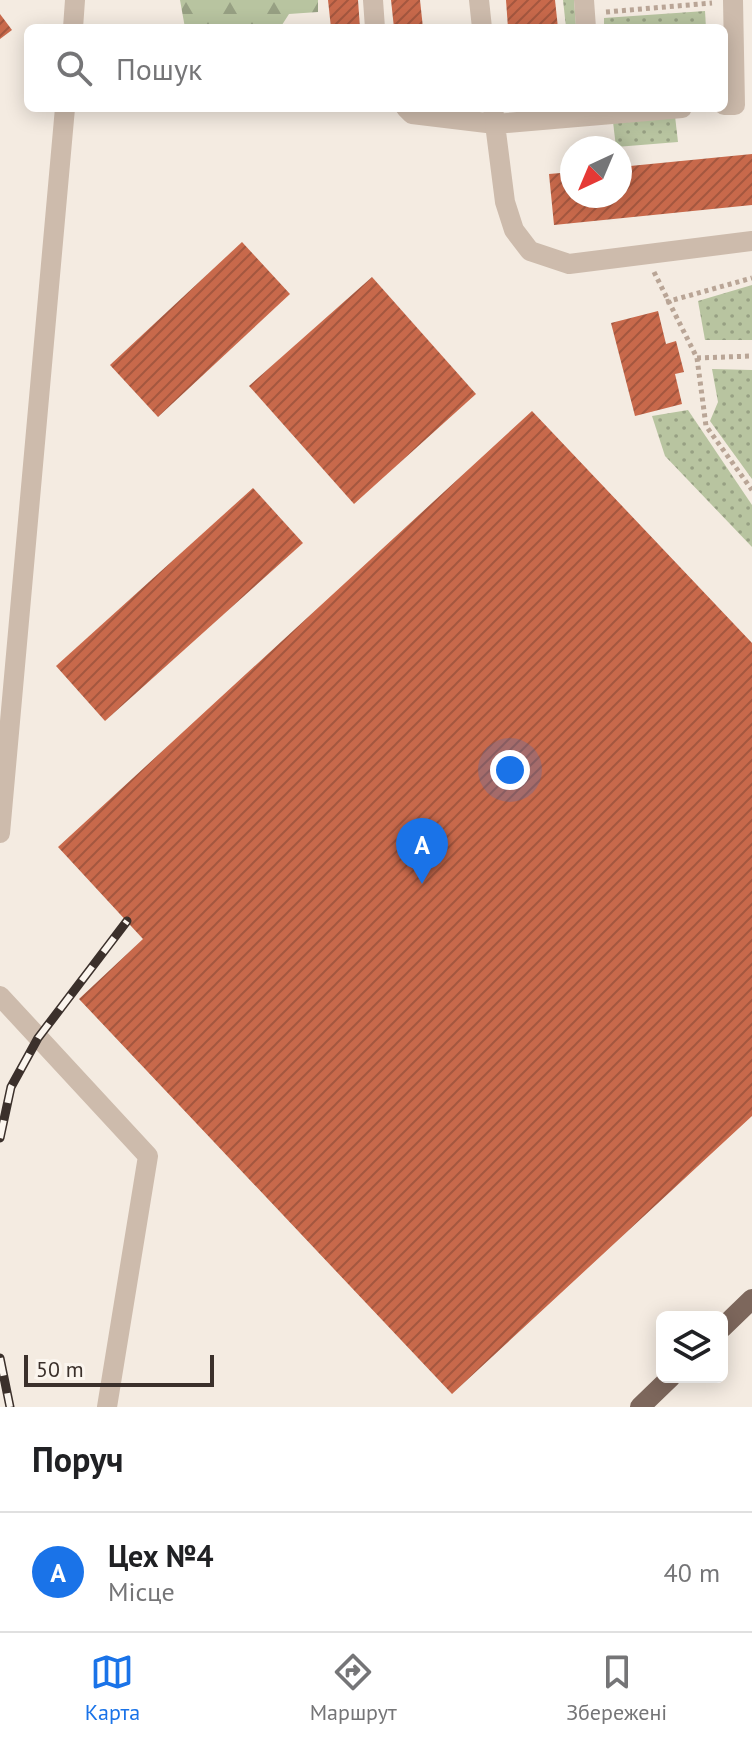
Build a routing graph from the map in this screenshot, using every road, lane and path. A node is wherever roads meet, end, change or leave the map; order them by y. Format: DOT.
graph roads {
  1 [pos="75,0"];
  2 [pos="373,0"];
  3 [pos="479,0"];
  4 [pos="733,0"];
  5 [pos="585,14"];
  6 [pos="73,24"];
  7 [pos="375,24"];
  8 [pos="482,24"];
  9 [pos="728,105"];
  10 [pos="65,112"];
  11 [pos="410,112"];
  12 [pos="571,112"];
  13 [pos="494,116"];
  14 [pos="752,241"];
  15 [pos="646,255"];
  16 [pos="752,278"];
  17 [pos="666,302"];
  18 [pos="752,356"];
  19 [pos="697,358"];
  20 [pos="752,490"];
  21 [pos="0,833"];
  22 [pos="0,996"];
  23 [pos="752,1299"];
  24 [pos="728,1322"];
  25 [pos="665,1383"];
  26 [pos="107,1407"];
  27 [pos="640,1407"];
  1 -- 6 [label="lane"];
  2 -- 7 [label="lane"];
  3 -- 8 [label="lane"];
  4 -- 5 [label="path"];
  4 -- 9 [label="lane"];
  10 -- 21 [label="lane"];
  11 -- 13 [label="lane"];
  12 -- 13 [label="lane"];
  13 -- 15 [label="lane"];
  14 -- 15 [label="lane"];
  15 -- 17 [label="path"];
  16 -- 17 [label="path"];
  17 -- 19 [label="path"];
  18 -- 19 [label="path"];
  19 -- 20 [label="path"];
  22 -- 26 [label="lane"];
  23 -- 24 [label="main road"];
  25 -- 27 [label="main road"];
}
